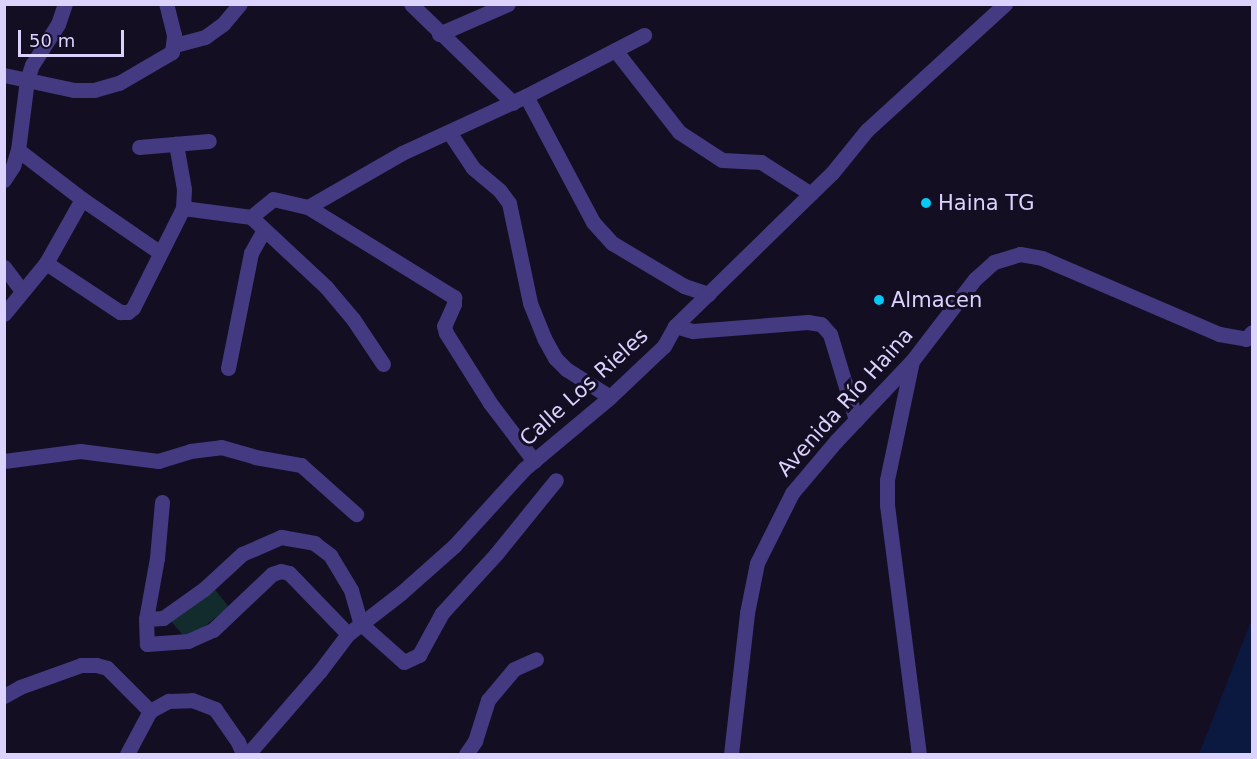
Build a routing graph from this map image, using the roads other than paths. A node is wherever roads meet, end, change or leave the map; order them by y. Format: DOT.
graph roads {
  1 [pos="65,4"];
  2 [pos="165,4"];
  3 [pos="240,4"];
  4 [pos="411,4"];
  5 [pos="508,4"];
  6 [pos="1005,4"];
  7 [pos="439,34"];
  8 [pos="644,35"];
  9 [pos="174,45"];
  10 [pos="615,50"];
  11 [pos="4,75"];
  12 [pos="27,80"];
  13 [pos="520,99"];
  14 [pos="449,132"];
  15 [pos="209,141"];
  16 [pos="176,144"];
  17 [pos="140,147"];
  18 [pos="18,150"];
  19 [pos="4,180"];
  20 [pos="811,194"];
  21 [pos="82,199"];
  22 [pos="308,207"];
  23 [pos="183,208"];
  24 [pos="251,217"];
  25 [pos="264,230"];
  26 [pos="159,252"];
  27 [pos="46,263"];
  28 [pos="4,267"];
  29 [pos="22,291"];
  30 [pos="709,294"];
  31 [pos="4,314"];
  32 [pos="675,326"];
  33 [pos="1252,332"];
  34 [pos="912,361"];
  35 [pos="383,364"];
  36 [pos="228,368"];
  37 [pos="610,397"];
  38 [pos="856,420"];
  39 [pos="4,461"];
  40 [pos="534,461"];
  41 [pos="556,480"];
  42 [pos="162,502"];
  43 [pos="356,514"];
  44 [pos="146,619"];
  45 [pos="361,624"];
  46 [pos="348,634"];
  47 [pos="536,659"];
  48 [pos="4,696"];
  49 [pos="150,711"];
  50 [pos="127,754"];
  51 [pos="243,754"];
  52 [pos="248,754"];
  53 [pos="466,754"];
  54 [pos="731,754"];
  55 [pos="919,754"];
  1 -- 12 [label="street"];
  2 -- 9 [label="street"];
  3 -- 9 [label="street"];
  4 -- 7 [label="street"];
  5 -- 7 [label="street"];
  6 -- 20 [label="street, Calle Los Rieles"];
  7 -- 13 [label="street"];
  8 -- 10 [label="street"];
  9 -- 12 [label="street"];
  10 -- 13 [label="street"];
  10 -- 20 [label="street"];
  11 -- 12 [label="street"];
  12 -- 18 [label="street"];
  13 -- 14 [label="street"];
  13 -- 30 [label="street"];
  14 -- 22 [label="street"];
  14 -- 37 [label="street"];
  15 -- 16 [label="street"];
  16 -- 17 [label="street"];
  16 -- 23 [label="street"];
  18 -- 19 [label="street"];
  18 -- 21 [label="street"];
  20 -- 30 [label="street, Calle Los Rieles"];
  21 -- 26 [label="street"];
  21 -- 27 [label="street"];
  22 -- 24 [label="street"];
  22 -- 40 [label="street"];
  23 -- 24 [label="street"];
  23 -- 26 [label="street"];
  24 -- 25 [label="street"];
  25 -- 35 [label="street"];
  25 -- 36 [label="street"];
  26 -- 27 [label="street"];
  27 -- 29 [label="street"];
  28 -- 29 [label="street"];
  29 -- 31 [label="street"];
  30 -- 32 [label="street, Calle Los Rieles"];
  32 -- 37 [label="street, Calle Los Rieles"];
  32 -- 38 [label="street"];
  33 -- 34 [label="street, Avenida Río Haina"];
  34 -- 38 [label="street, Avenida Río Haina"];
  34 -- 55 [label="street"];
  37 -- 40 [label="street, Calle Los Rieles"];
  38 -- 54 [label="street, Avenida Río Haina"];
  39 -- 43 [label="street"];
  40 -- 45 [label="street, Calle Los Rieles"];
  41 -- 45 [label="street"];
  42 -- 44 [label="street"];
  44 -- 45 [label="street"];
  44 -- 46 [label="street"];
  45 -- 46 [label="street, Calle Los Rieles"];
  46 -- 52 [label="street, Calle Los Rieles"];
  47 -- 53 [label="street"];
  48 -- 49 [label="street"];
  49 -- 50 [label="street"];
  49 -- 51 [label="street"];
}
